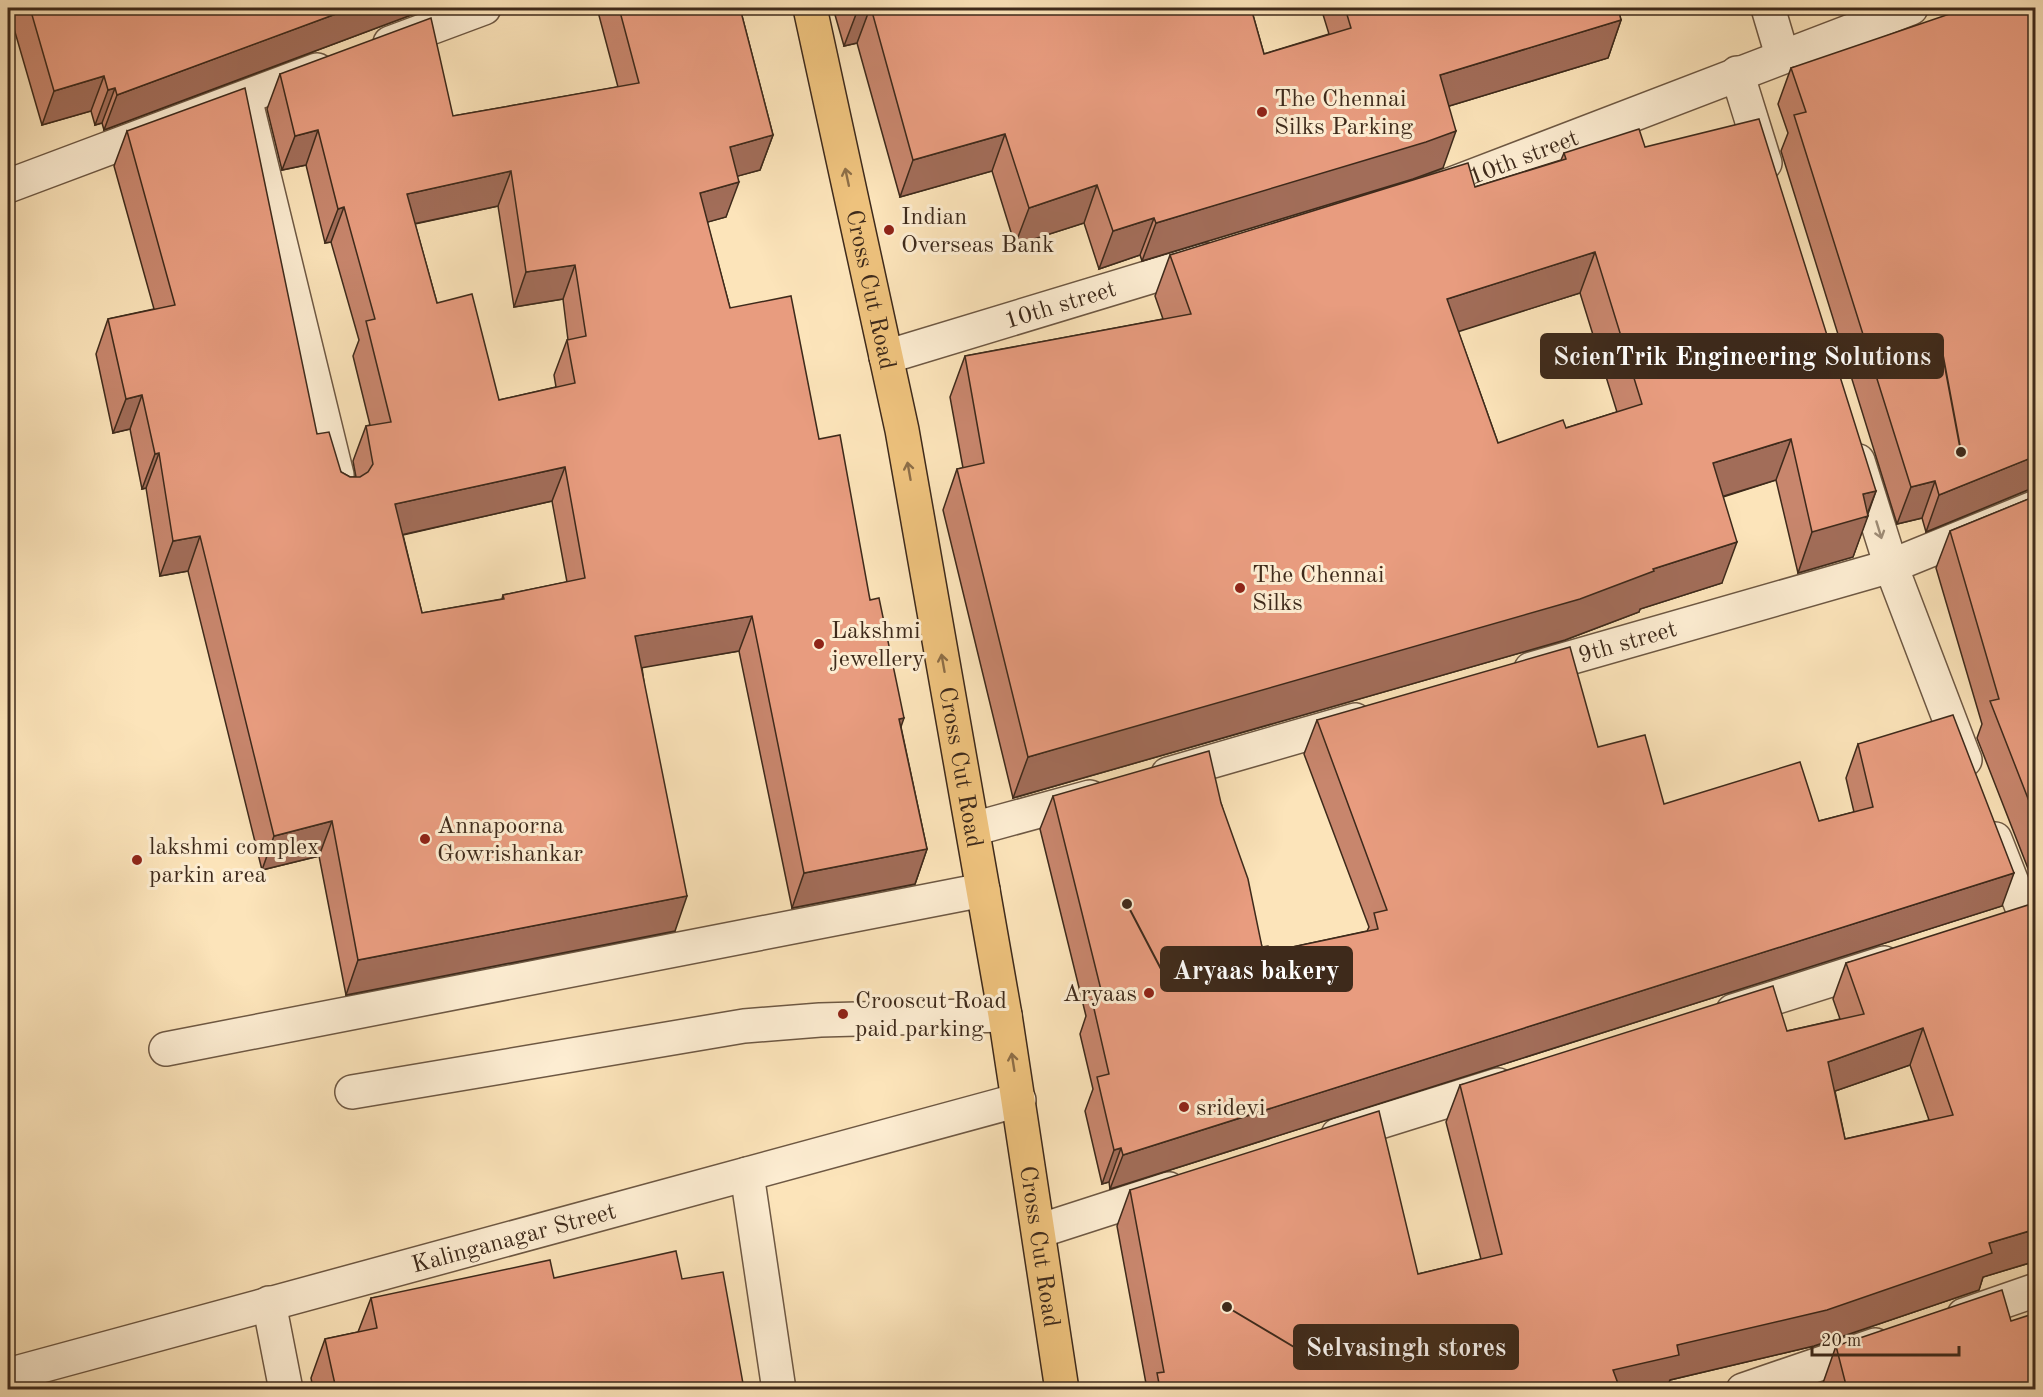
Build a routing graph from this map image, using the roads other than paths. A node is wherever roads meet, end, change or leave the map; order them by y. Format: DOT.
graph roads {
  1 [pos="484,8"];
  2 [pos="810,8"];
  3 [pos="1768,8"];
  4 [pos="1911,8"];
  5 [pos="1782,55"];
  6 [pos="1737,73"];
  7 [pos="245,97"];
  8 [pos="8,186"];
  9 [pos="1776,196"];
  10 [pos="1398,203"];
  11 [pos="1239,250"];
  12 [pos="886,357"];
  13 [pos="1849,431"];
  14 [pos="342,494"];
  15 [pos="2036,507"];
  16 [pos="1891,566"];
  17 [pos="1502,678"];
  18 [pos="1379,713"];
  19 [pos="973,830"];
  20 [pos="983,891"];
  21 [pos="2025,926"];
  22 [pos="1912,955"];
  23 [pos="1005,1015"];
  24 [pos="1706,1019"];
  25 [pos="166,1049"];
  26 [pos="1523,1077"];
  27 [pos="352,1092"];
  28 [pos="1019,1100"];
  29 [pos="1307,1145"];
  30 [pos="747,1174"];
  31 [pos="1195,1181"];
  32 [pos="1040,1231"];
  33 [pos="2036,1290"];
  34 [pos="270,1303"];
  35 [pos="1934,1324"];
  36 [pos="1901,1336"];
  37 [pos="8,1375"];
  38 [pos="286,1389"];
  39 [pos="779,1389"];
  40 [pos="1062,1389"];
  41 [pos="1743,1389"];
  1 -- 7 [label="street"];
  12 -- 2 [label="main road, Cross Cut Road, one-way"];
  3 -- 5 [label="street"];
  4 -- 5 [label="street, 10th street"];
  5 -- 6 [label="street, 10th street"];
  6 -- 9 [label="street"];
  6 -- 10 [label="street, 10th street"];
  7 -- 8 [label="street"];
  7 -- 14 [label="street"];
  11 -- 12 [label="street, 10th street"];
  19 -- 12 [label="main road, Cross Cut Road, one-way"];
  13 -- 16 [label="street, one-way"];
  15 -- 16 [label="street, 9th street"];
  16 -- 17 [label="street, 9th street"];
  16 -- 21 [label="street"];
  18 -- 19 [label="street"];
  19 -- 20 [label="main road, Cross Cut Road"];
  20 -- 23 [label="main road, Cross Cut Road"];
  20 -- 25 [label="street"];
  22 -- 24 [label="street"];
  23 -- 27 [label="street"];
  28 -- 23 [label="main road, Cross Cut Road, one-way"];
  26 -- 29 [label="street"];
  28 -- 30 [label="street, Kalinganagar Street"];
  28 -- 32 [label="main road, Cross Cut Road"];
  30 -- 34 [label="street, Kalinganagar Street"];
  30 -- 39 [label="street"];
  31 -- 32 [label="street"];
  32 -- 40 [label="main road, Cross Cut Road"];
  33 -- 35 [label="street"];
  34 -- 37 [label="street, Kalinganagar Street"];
  34 -- 38 [label="street"];
  36 -- 41 [label="street"];
}
